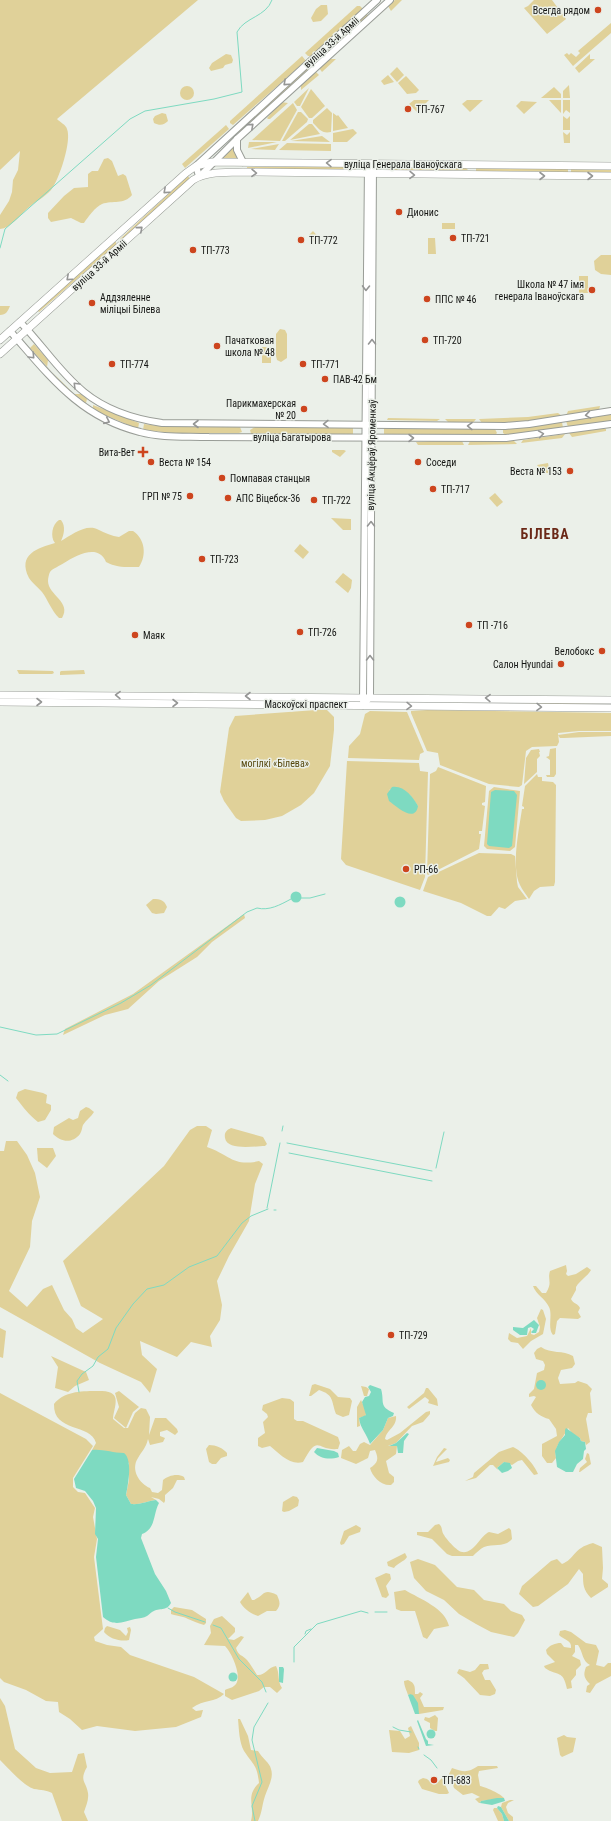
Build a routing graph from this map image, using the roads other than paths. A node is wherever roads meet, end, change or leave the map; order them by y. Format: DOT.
graph roads {
  1 [pos="377,0"];
  2 [pos="390,0"];
  3 [pos="332,42"];
  4 [pos="325,48"];
  5 [pos="337,48"];
  6 [pos="330,54"];
  7 [pos="237,139"];
  8 [pos="212,162"];
  9 [pos="240,162"];
  10 [pos="371,164"];
  11 [pos="466,165"];
  12 [pos="478,165"];
  13 [pos="196,166"];
  14 [pos="611,166"];
  15 [pos="238,172"];
  16 [pos="370,174"];
  17 [pos="200,175"];
  18 [pos="466,176"];
  19 [pos="477,176"];
  20 [pos="611,176"];
  21 [pos="118,233"];
  22 [pos="111,240"];
  23 [pos="125,241"];
  24 [pos="118,248"];
  25 [pos="20,322"];
  26 [pos="27,330"];
  27 [pos="10,331"];
  28 [pos="17,339"];
  29 [pos="0,340"];
  30 [pos="0,354"];
  31 [pos="88,395"];
  32 [pos="98,402"];
  33 [pos="81,405"];
  34 [pos="91,412"];
  35 [pos="611,412"];
  36 [pos="239,424"];
  37 [pos="253,424"];
  38 [pos="365,424"];
  39 [pos="372,424"];
  40 [pos="611,424"];
  41 [pos="494,426"];
  42 [pos="505,426"];
  43 [pos="239,437"];
  44 [pos="252,437"];
  45 [pos="364,438"];
  46 [pos="372,438"];
  47 [pos="494,438"];
  48 [pos="506,438"];
  49 [pos="0,695"];
  50 [pos="195,700"];
  51 [pos="365,700"];
  52 [pos="611,700"];
  53 [pos="0,702"];
  54 [pos="611,708"];
  1 -- 3 [label="street, вуліца 33-й Арміі"];
  2 -- 5 [label="street, вуліца 33-й Арміі"];
  3 -- 4 [label="street, вуліца 33-й Арміі"];
  3 -- 5 [label="street"];
  4 -- 6 [label="street"];
  4 -- 13 [label="street, вуліца 33-й Арміі, one-way"];
  5 -- 6 [label="street, вуліца 33-й Арміі"];
  7 -- 6 [label="street, вуліца 33-й Арміі, one-way"];
  7 -- 8 [label="street, вуліца 33-й Арміі"];
  7 -- 9 [label="street"];
  8 -- 9 [label="main road, вуліца Генерала Іваноўскага"];
  8 -- 13 [label="main road, вуліца Генерала Іваноўскага"];
  8 -- 17 [label="street, вуліца 33-й Арміі"];
  10 -- 9 [label="main road, вуліца Генерала Іваноўскага, one-way"];
  9 -- 15 [label="main road"];
  10 -- 11 [label="main road, вуліца Генерала Іваноўскага"];
  10 -- 16 [label="street, вуліца Акцёраў Яроменкаў"];
  11 -- 12 [label="main road, вуліца Генерала Іваноўскага"];
  11 -- 18 [label="main road"];
  12 -- 14 [label="main road, вуліца Генерала Іваноўскага"];
  12 -- 19 [label="main road"];
  13 -- 17 [label="street"];
  13 -- 21 [label="main road, вуліца 33-й Арміі, one-way"];
  15 -- 16 [label="main road, вуліца Генерала Іваноўскага, one-way"];
  15 -- 17 [label="main road, вуліца Генерала Іваноўскага"];
  16 -- 18 [label="main road, вуліца Генерала Іваноўскага, one-way"];
  16 -- 38 [label="street, вуліца Акцёраў Яроменкаў, one-way"];
  39 -- 16 [label="street, вуліца Акцёраў Яроменкаў, one-way"];
  23 -- 17 [label="main road, вуліца 33-й Арміі, one-way"];
  18 -- 19 [label="main road, вуліца Генерала Іваноўскага"];
  19 -- 20 [label="main road, вуліца Генерала Іваноўскага, one-way"];
  21 -- 22 [label="main road, вуліца 33-й Арміі"];
  21 -- 23 [label="main road"];
  22 -- 24 [label="main road"];
  22 -- 25 [label="main road, вуліца 33-й Арміі, one-way"];
  23 -- 24 [label="main road, вуліца 33-й Арміі"];
  24 -- 26 [label="main road, вуліца 33-й Арміі"];
  25 -- 26 [label="street, вуліца Багатырова"];
  25 -- 27 [label="main road, вуліца 33-й Арміі"];
  26 -- 28 [label="main road, вуліца 33-й Арміі"];
  31 -- 26 [label="street, вуліца Багатырова, one-way"];
  27 -- 28 [label="street, вуліца Багатырова"];
  27 -- 29 [label="main road, вуліца 33-й Арміі"];
  28 -- 30 [label="main road, вуліца 33-й Арміі"];
  28 -- 33 [label="street, вуліца Багатырова, one-way"];
  31 -- 32 [label="street, вуліца Багатырова"];
  31 -- 33 [label="street"];
  32 -- 34 [label="street"];
  36 -- 32 [label="street, вуліца Багатырова, one-way"];
  33 -- 34 [label="street, вуліца Багатырова"];
  34 -- 43 [label="street, вуліца Багатырова, one-way"];
  35 -- 42 [label="street, вуліца Багатырова, one-way"];
  36 -- 37 [label="street, вуліца Багатырова"];
  36 -- 43 [label="street"];
  38 -- 37 [label="street, вуліца Багатырова, one-way"];
  37 -- 44 [label="street"];
  38 -- 39 [label="street, вуліца Багатырова"];
  38 -- 45 [label="street, вуліца Акцёраў Яроменкаў"];
  41 -- 39 [label="street, вуліца Багатырова, one-way"];
  39 -- 46 [label="street, вуліца Акцёраў Яроменкаў"];
  48 -- 40 [label="street, вуліца Багатырова, one-way"];
  41 -- 42 [label="street, вуліца Багатырова"];
  41 -- 47 [label="street"];
  42 -- 48 [label="street"];
  43 -- 44 [label="street, вуліца Багатырова"];
  44 -- 45 [label="street, вуліца Багатырова"];
  45 -- 46 [label="street, вуліца Багатырова"];
  45 -- 51 [label="street, вуліца Акцёраў Яроменкаў"];
  46 -- 47 [label="street, вуліца Багатырова, one-way"];
  51 -- 46 [label="street, вуліца Акцёраў Яроменкаў, one-way"];
  47 -- 48 [label="street, вуліца Багатырова"];
  50 -- 49 [label="main road, Маскоўскі праспект, one-way"];
  50 -- 51 [label="main road, Маскоўскі праспект"];
  53 -- 50 [label="main road, Маскоўскі праспект, one-way"];
  52 -- 51 [label="main road, Маскоўскі праспект, one-way"];
  51 -- 54 [label="main road, Маскоўскі праспект, one-way"];
}
